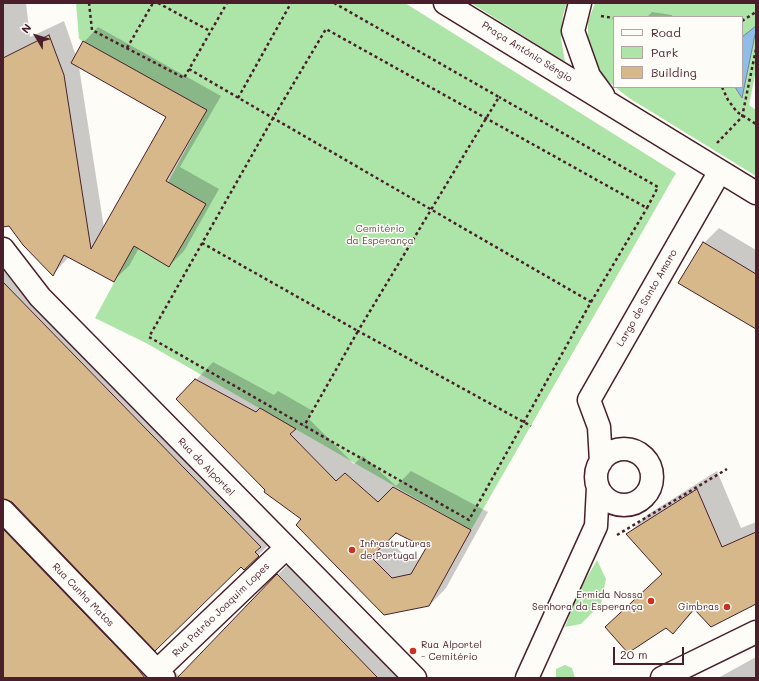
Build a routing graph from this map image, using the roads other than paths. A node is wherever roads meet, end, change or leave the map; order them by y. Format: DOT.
graph roads {
  1 [pos="445,3"];
  2 [pos="580,3"];
  3 [pos="608,102"];
  4 [pos="720,171"];
  5 [pos="756,192"];
  6 [pos="3,251"];
  7 [pos="599,427"];
  8 [pos="637,453"];
  9 [pos="601,462"];
  10 [pos="598,487"];
  11 [pos="640,500"];
  12 [pos="3,511"];
  13 [pos="604,532"];
  14 [pos="286,548"];
  15 [pos="756,632"];
  16 [pos="160,674"];
  17 [pos="529,674"];
  18 [pos="415,678"];
  19 [pos="662,678"];
  1 -- 3 [label="street, Praça António Sérgio"];
  2 -- 3 [label="street, Praça António Sérgio"];
  3 -- 4 [label="street, Praça António Sérgio"];
  4 -- 5 [label="street, Praça António Sérgio"];
  4 -- 7 [label="street, Largo de Santo Amaro"];
  6 -- 14 [label="street, Rua do Alportel"];
  7 -- 8 [label="street"];
  7 -- 9 [label="street"];
  8 -- 9 [label="street"];
  8 -- 11 [label="street"];
  9 -- 10 [label="street"];
  10 -- 11 [label="street"];
  10 -- 13 [label="street"];
  11 -- 13 [label="street"];
  12 -- 16 [label="street, Rua Cunha Matos"];
  13 -- 17 [label="street"];
  14 -- 16 [label="street, Rua Patrão Joaquim Lopes"];
  14 -- 18 [label="street, Rua do Alportel"];
  15 -- 19 [label="street"];
}
